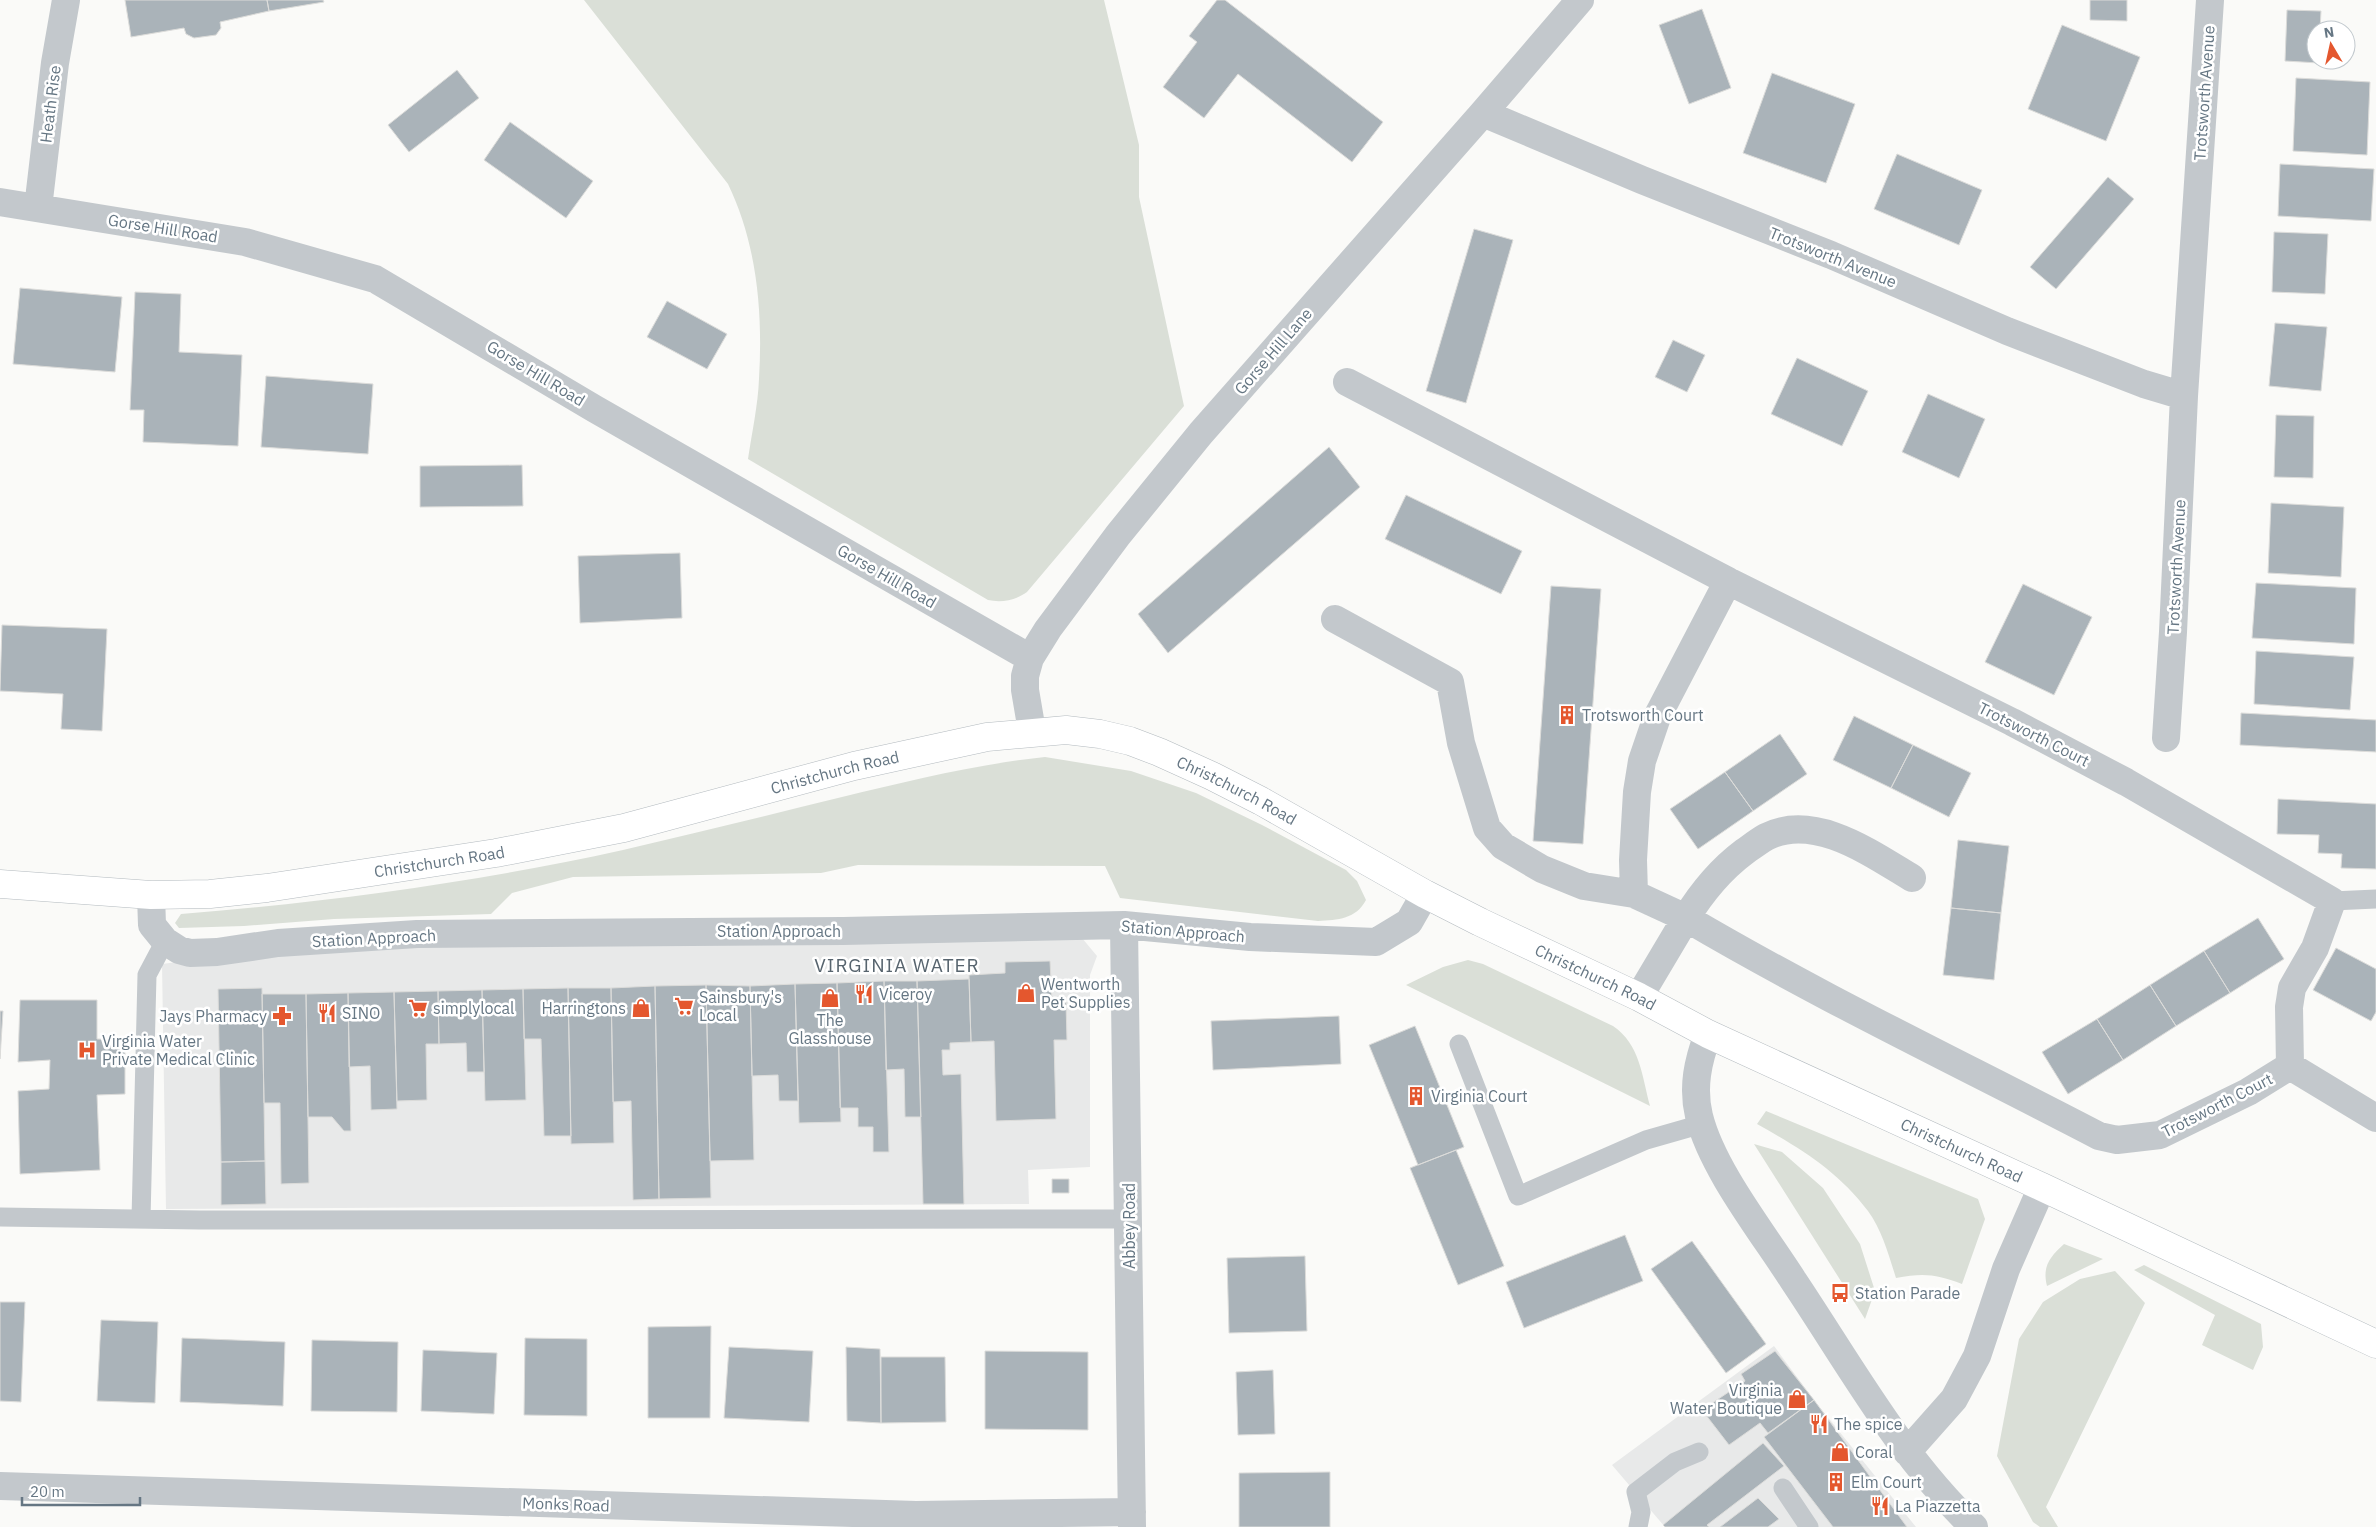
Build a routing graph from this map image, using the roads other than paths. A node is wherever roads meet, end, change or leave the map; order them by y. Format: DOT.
graph roads {
  1 [pos="66,0"];
  2 [pos="1580,0"];
  3 [pos="2210,0"];
  4 [pos="1483,113"];
  5 [pos="0,202"];
  6 [pos="38,208"];
  7 [pos="1347,382"];
  8 [pos="2184,396"];
  9 [pos="1728,581"];
  10 [pos="1335,619"];
  11 [pos="1030,658"];
  12 [pos="1032,731"];
  13 [pos="2166,738"];
  14 [pos="1912,878"];
  15 [pos="0,884"];
  16 [pos="1425,894"];
  17 [pos="1634,894"];
  18 [pos="151,895"];
  19 [pos="2376,899"];
  20 [pos="2332,901"];
  21 [pos="1686,918"];
  22 [pos="1124,925"];
  23 [pos="165,941"];
  24 [pos="1639,997"];
  25 [pos="1708,1034"];
  26 [pos="1459,1044"];
  27 [pos="2290,1066"];
  28 [pos="2376,1118"];
  29 [pos="1702,1124"];
  30 [pos="2042,1187"];
  31 [pos="0,1217"];
  32 [pos="141,1219"];
  33 [pos="1129,1219"];
  34 [pos="2376,1344"];
  35 [pos="1699,1452"];
  36 [pos="1907,1452"];
  37 [pos="0,1486"];
  38 [pos="1783,1488"];
  39 [pos="1132,1520"];
  40 [pos="1638,1527"];
  41 [pos="1809,1527"];
  42 [pos="1974,1527"];
  1 -- 6 [label="street, Heath Rise"];
  2 -- 4 [label="street, Gorse Hill Lane"];
  3 -- 8 [label="street, Trotsworth Avenue"];
  4 -- 8 [label="street, Trotsworth Avenue"];
  4 -- 11 [label="street, Gorse Hill Lane"];
  5 -- 6 [label="street, Gorse Hill Road"];
  6 -- 11 [label="street, Gorse Hill Road"];
  7 -- 9 [label="street, Trotsworth Court"];
  8 -- 13 [label="street, Trotsworth Avenue"];
  9 -- 17 [label="street"];
  9 -- 20 [label="street, Trotsworth Court"];
  10 -- 17 [label="street, Trotsworth Court"];
  11 -- 12 [label="street, Gorse Hill Lane"];
  12 -- 16 [label="main road, Christchurch Road"];
  12 -- 18 [label="main road, Christchurch Road"];
  14 -- 21 [label="street"];
  15 -- 18 [label="main road, Christchurch Road"];
  16 -- 22 [label="street, Station Approach"];
  16 -- 24 [label="main road, Christchurch Road"];
  17 -- 21 [label="street, Trotsworth Court"];
  18 -- 23 [label="street"];
  19 -- 20 [label="lane"];
  20 -- 27 [label="street, Trotsworth Court"];
  21 -- 24 [label="street"];
  21 -- 27 [label="street, Trotsworth Court"];
  22 -- 23 [label="street, Station Approach"];
  22 -- 33 [label="street, Abbey Road"];
  23 -- 32 [label="lane"];
  24 -- 25 [label="main road, Christchurch Road"];
  25 -- 29 [label="street"];
  25 -- 30 [label="main road, Christchurch Road"];
  26 -- 29 [label="lane"];
  27 -- 28 [label="street, Trotsworth Court"];
  29 -- 36 [label="street"];
  30 -- 34 [label="main road, Christchurch Road"];
  30 -- 36 [label="street"];
  31 -- 32 [label="lane"];
  32 -- 33 [label="lane"];
  33 -- 39 [label="street, Abbey Road"];
  35 -- 40 [label="lane"];
  36 -- 42 [label="street"];
  37 -- 39 [label="street, Monks Road"];
  38 -- 41 [label="lane"];
}
